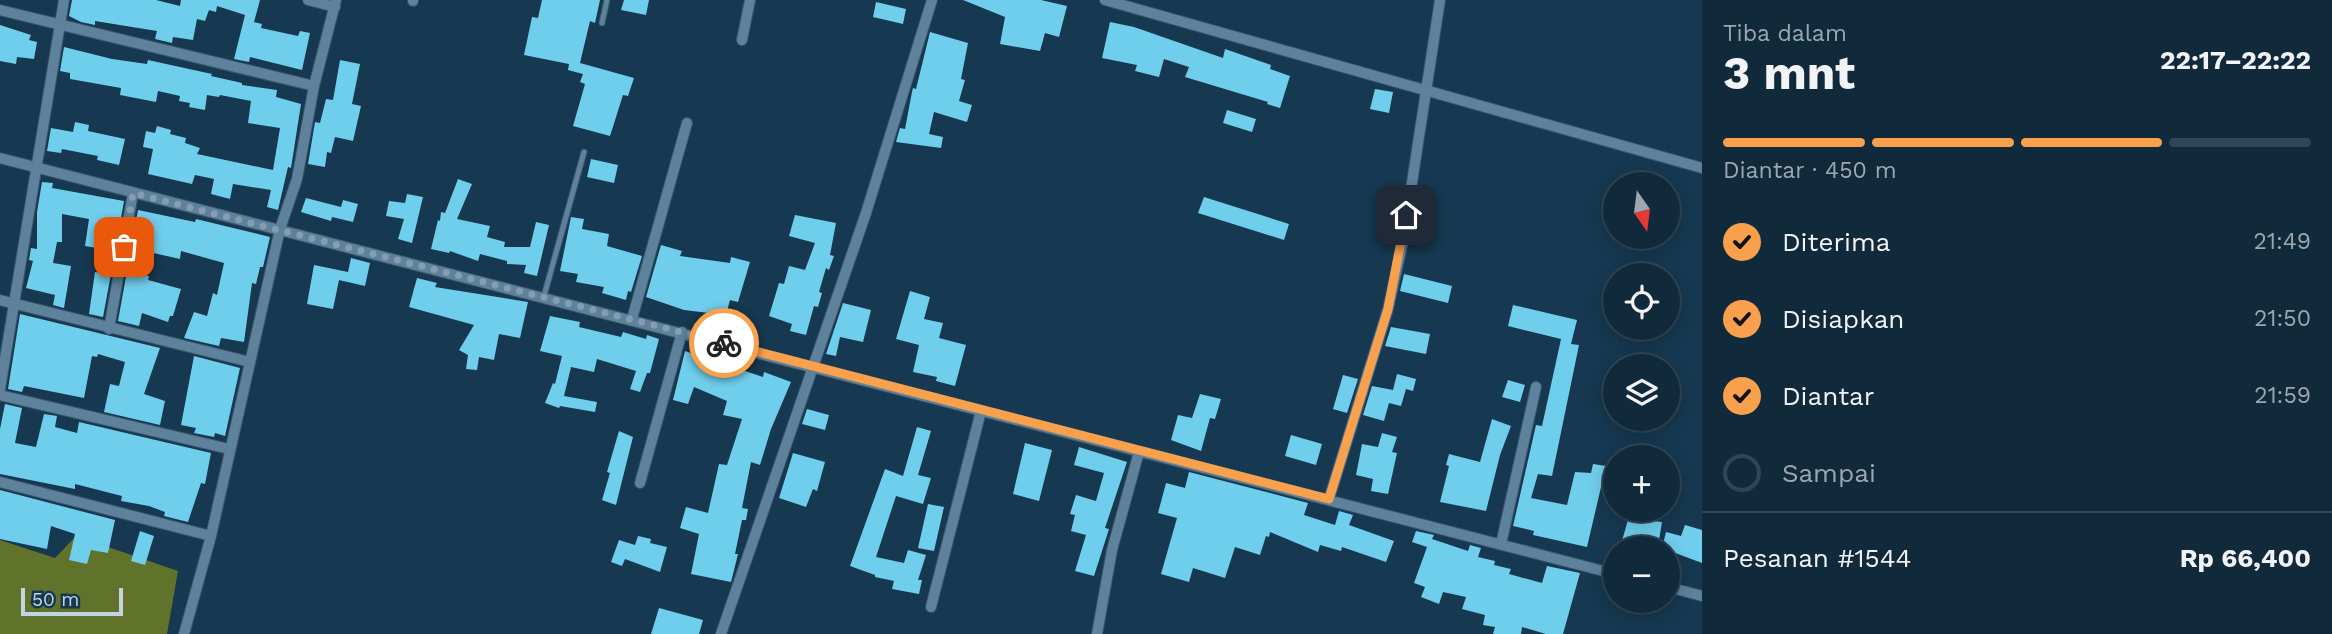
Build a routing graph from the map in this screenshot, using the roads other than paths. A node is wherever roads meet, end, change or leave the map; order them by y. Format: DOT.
graph roads {
  1 [pos="64,0"];
  2 [pos="308,0"];
  3 [pos="607,0"];
  4 [pos="750,0"];
  5 [pos="932,0"];
  6 [pos="1105,0"];
  7 [pos="1440,0"];
  8 [pos="336,4"];
  9 [pos="0,10"];
  10 [pos="602,23"];
  11 [pos="60,25"];
  12 [pos="742,40"];
  13 [pos="314,86"];
  14 [pos="1424,90"];
  15 [pos="687,123"];
  16 [pos="584,152"];
  17 [pos="0,158"];
  18 [pos="36,167"];
  19 [pos="1702,168"];
  20 [pos="133,193"];
  21 [pos="280,229"];
  22 [pos="544,296"];
  23 [pos="0,300"];
  24 [pos="14,303"];
  25 [pos="632,319"];
  26 [pos="109,329"];
  27 [pos="682,332"];
  28 [pos="250,362"];
  29 [pos="813,367"];
  30 [pos="1536,387"];
  31 [pos="0,389"];
  32 [pos="0,395"];
  33 [pos="981,411"];
  34 [pos="229,449"];
  35 [pos="1139,452"];
  36 [pos="0,482"];
  37 [pos="640,483"];
  38 [pos="1329,499"];
  39 [pos="211,536"];
  40 [pos="1502,544"];
  41 [pos="1603,571"];
  42 [pos="1680,590"];
  43 [pos="1702,596"];
  44 [pos="931,607"];
  45 [pos="184,634"];
  46 [pos="722,634"];
  47 [pos="1097,634"];
  1 -- 11 [label="street"];
  2 -- 8 [label="street"];
  3 -- 10 [label="lane"];
  4 -- 12 [label="street"];
  5 -- 29 [label="street"];
  6 -- 14 [label="street"];
  7 -- 14 [label="street"];
  8 -- 13 [label="street"];
  9 -- 11 [label="street"];
  11 -- 13 [label="street"];
  11 -- 18 [label="street"];
  13 -- 21 [label="street"];
  14 -- 19 [label="street"];
  14 -- 38 [label="street"];
  15 -- 25 [label="street"];
  16 -- 22 [label="lane"];
  17 -- 18 [label="street"];
  18 -- 20 [label="street"];
  18 -- 24 [label="street"];
  20 -- 21 [label="street"];
  20 -- 26 [label="street"];
  21 -- 22 [label="street"];
  21 -- 28 [label="street"];
  22 -- 25 [label="street"];
  23 -- 24 [label="street"];
  24 -- 26 [label="street"];
  24 -- 31 [label="street"];
  25 -- 27 [label="street"];
  26 -- 28 [label="street"];
  27 -- 29 [label="street"];
  27 -- 37 [label="street"];
  28 -- 34 [label="street"];
  29 -- 33 [label="street"];
  29 -- 46 [label="street"];
  30 -- 40 [label="street"];
  32 -- 34 [label="street"];
  33 -- 35 [label="street"];
  33 -- 44 [label="street"];
  34 -- 39 [label="street"];
  35 -- 38 [label="street"];
  35 -- 47 [label="street"];
  36 -- 39 [label="street"];
  38 -- 40 [label="street"];
  39 -- 45 [label="street"];
  40 -- 41 [label="street"];
  42 -- 43 [label="street"];
}
